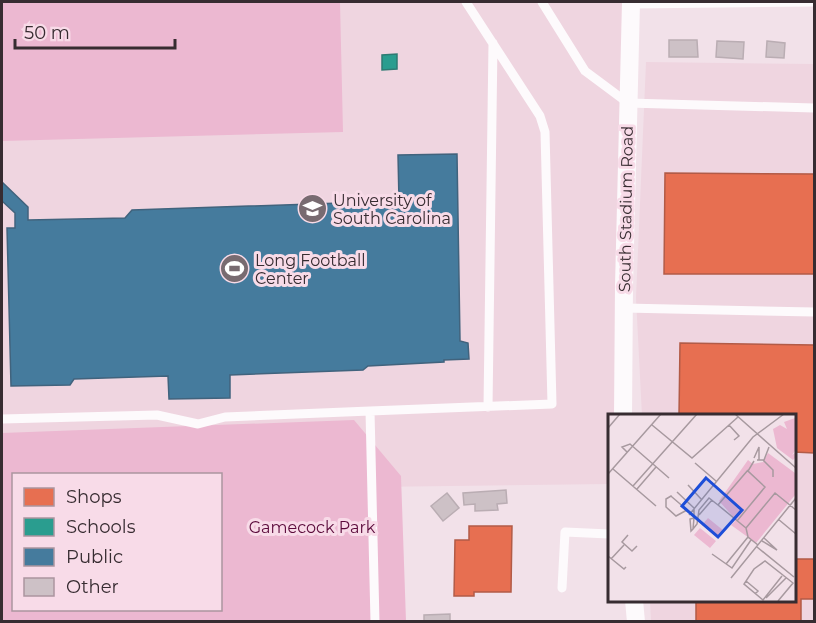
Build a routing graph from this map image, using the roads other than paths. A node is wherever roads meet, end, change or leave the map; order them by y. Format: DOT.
graph roads {
  1 [pos="466,2"];
  2 [pos="542,2"];
  3 [pos="715,2"];
  4 [pos="814,2"];
  5 [pos="631,3"];
  6 [pos="493,43"];
  7 [pos="628,103"];
  8 [pos="814,108"];
  9 [pos="624,308"];
  10 [pos="814,312"];
  11 [pos="488,406"];
  12 [pos="370,411"];
  13 [pos="624,414"];
  14 [pos="2,419"];
  15 [pos="608,534"];
  16 [pos="562,588"];
  17 [pos="634,602"];
  18 [pos="375,621"];
  19 [pos="636,621"];
  1 -- 6 [label="lane"];
  2 -- 7 [label="lane"];
  3 -- 4 [label="lane"];
  3 -- 5 [label="lane"];
  5 -- 7 [label="street, South Stadium Road"];
  6 -- 11 [label="lane"];
  6 -- 11 [label="lane"];
  7 -- 8 [label="lane"];
  7 -- 9 [label="street, South Stadium Road"];
  9 -- 10 [label="lane"];
  9 -- 13 [label="street, South Stadium Road"];
  11 -- 12 [label="lane"];
  12 -- 14 [label="lane"];
  12 -- 18 [label="lane"];
  15 -- 16 [label="lane"];
  17 -- 19 [label="street"];
}
